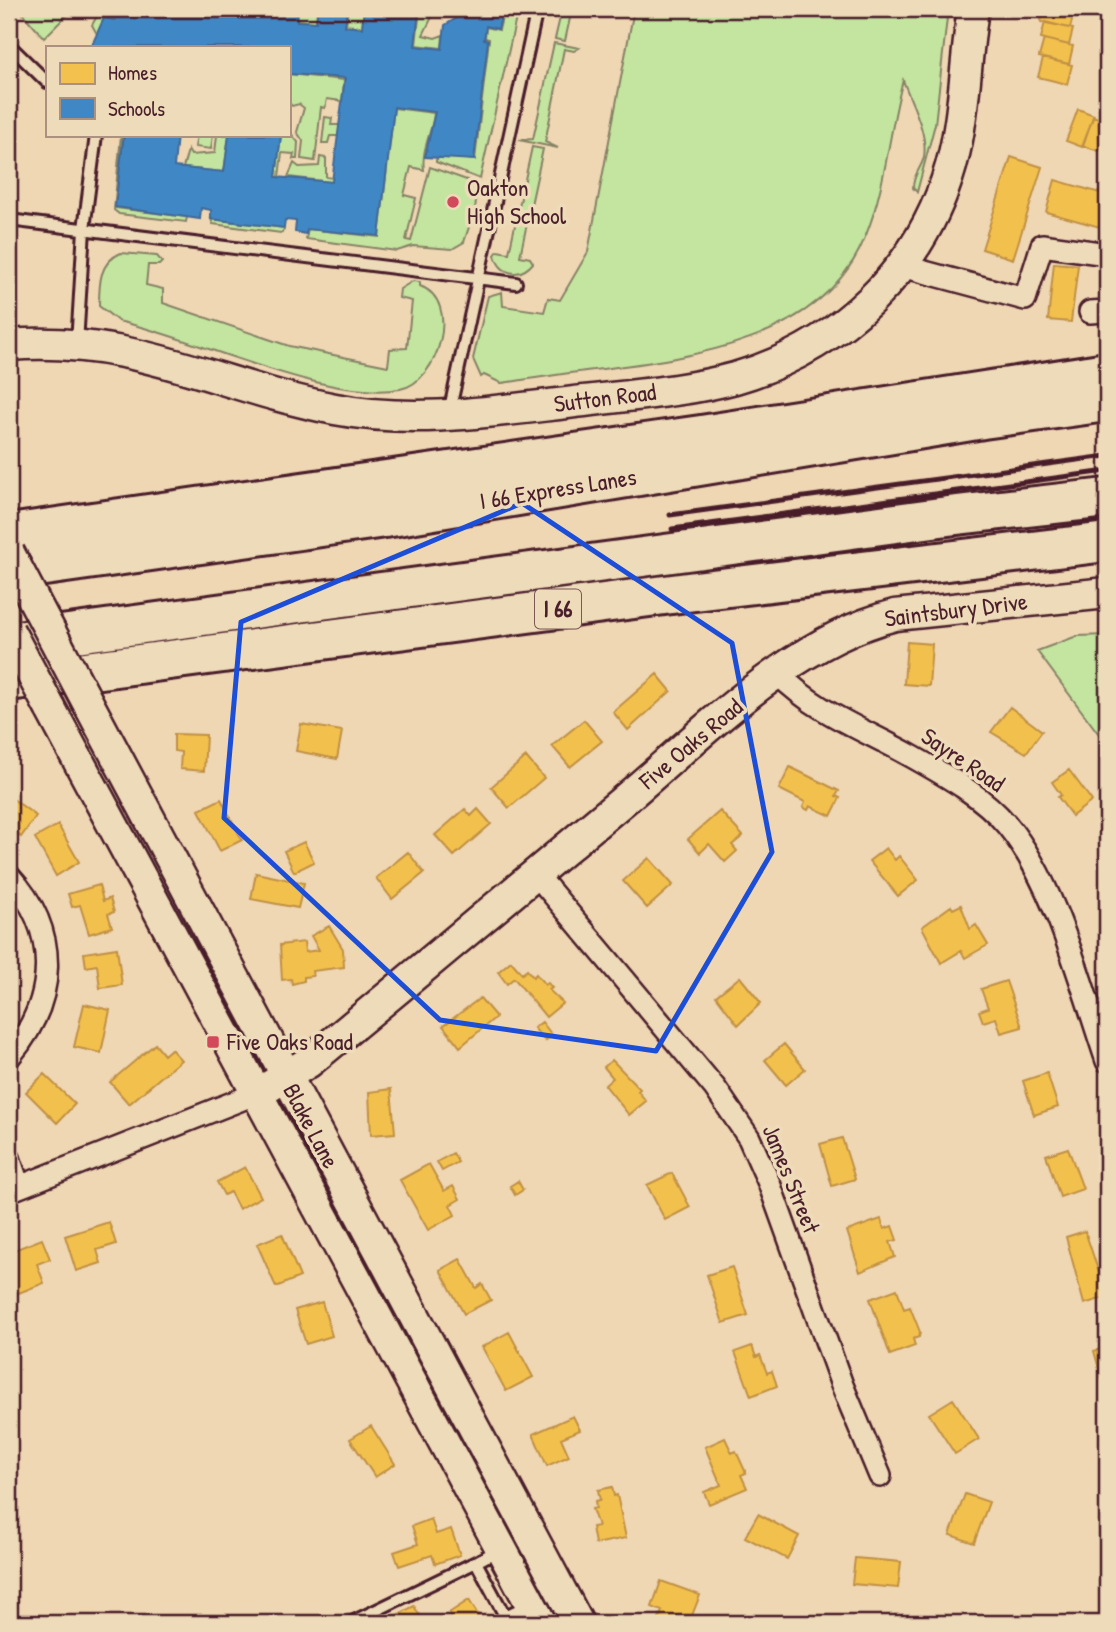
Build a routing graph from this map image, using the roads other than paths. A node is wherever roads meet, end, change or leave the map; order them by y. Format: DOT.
graph roads {
  1 [pos="537,9"];
  2 [pos="972,9"];
  3 [pos="9,45"];
  4 [pos="46,81"];
  5 [pos="96,136"];
  6 [pos="9,220"];
  7 [pos="84,229"];
  8 [pos="1107,254"];
  9 [pos="902,266"];
  10 [pos="478,276"];
  11 [pos="516,283"];
  12 [pos="77,344"];
  13 [pos="9,345"];
  14 [pos="1107,350"];
  15 [pos="1107,372"];
  16 [pos="1107,402"];
  17 [pos="878,407"];
  18 [pos="448,416"];
  19 [pos="983,419"];
  20 [pos="1107,424"];
  21 [pos="1107,498"];
  22 [pos="9,534"];
  23 [pos="1107,542"];
  24 [pos="9,553"];
  25 [pos="9,571"];
  26 [pos="1107,593"];
  27 [pos="9,631"];
  28 [pos="9,642"];
  29 [pos="777,673"];
  30 [pos="9,681"];
  31 [pos="536,874"];
  32 [pos="9,876"];
  33 [pos="9,1057"];
  34 [pos="1107,1061"];
  35 [pos="286,1078"];
  36 [pos="255,1094"];
  37 [pos="9,1158"];
  38 [pos="14,1189"];
  39 [pos="880,1476"];
  40 [pos="488,1555"];
  41 [pos="536,1614"];
  42 [pos="350,1623"];
  43 [pos="578,1623"];
  1 -- 10 [label="lane"];
  2 -- 9 [label="main road, Sutton Road"];
  3 -- 4 [label="lane"];
  5 -- 7 [label="lane"];
  6 -- 7 [label="lane"];
  7 -- 10 [label="lane"];
  7 -- 12 [label="lane"];
  8 -- 9 [label="street"];
  9 -- 18 [label="main road, Sutton Road"];
  10 -- 11 [label="lane"];
  10 -- 18 [label="lane"];
  12 -- 13 [label="main road, Sutton Road"];
  12 -- 18 [label="main road, Sutton Road"];
  14 -- 17 [label="highway"];
  15 -- 17 [label="highway"];
  16 -- 19 [label="highway, I 66 Express Lanes"];
  17 -- 22 [label="highway"];
  19 -- 20 [label="highway"];
  19 -- 25 [label="highway, I 66 Express Lanes"];
  21 -- 28 [label="highway"];
  23 -- 30 [label="highway, I 66"];
  24 -- 35 [label="main road, Blake Lane, bridge"];
  26 -- 29 [label="main road, Saintsbury Drive"];
  27 -- 36 [label="main road, Blake Lane, bridge"];
  29 -- 31 [label="main road, Five Oaks Road"];
  29 -- 34 [label="street, Sayre Road"];
  31 -- 35 [label="main road, Five Oaks Road"];
  31 -- 39 [label="street, James Street"];
  32 -- 33 [label="street"];
  35 -- 36 [label="main road, Five Oaks Road"];
  35 -- 43 [label="main road, Blake Lane"];
  36 -- 38 [label="street, Five Oaks Road"];
  36 -- 40 [label="main road, Blake Lane"];
  37 -- 38 [label="street"];
  40 -- 41 [label="main road, Blake Lane"];
  40 -- 42 [label="lane"];
}
